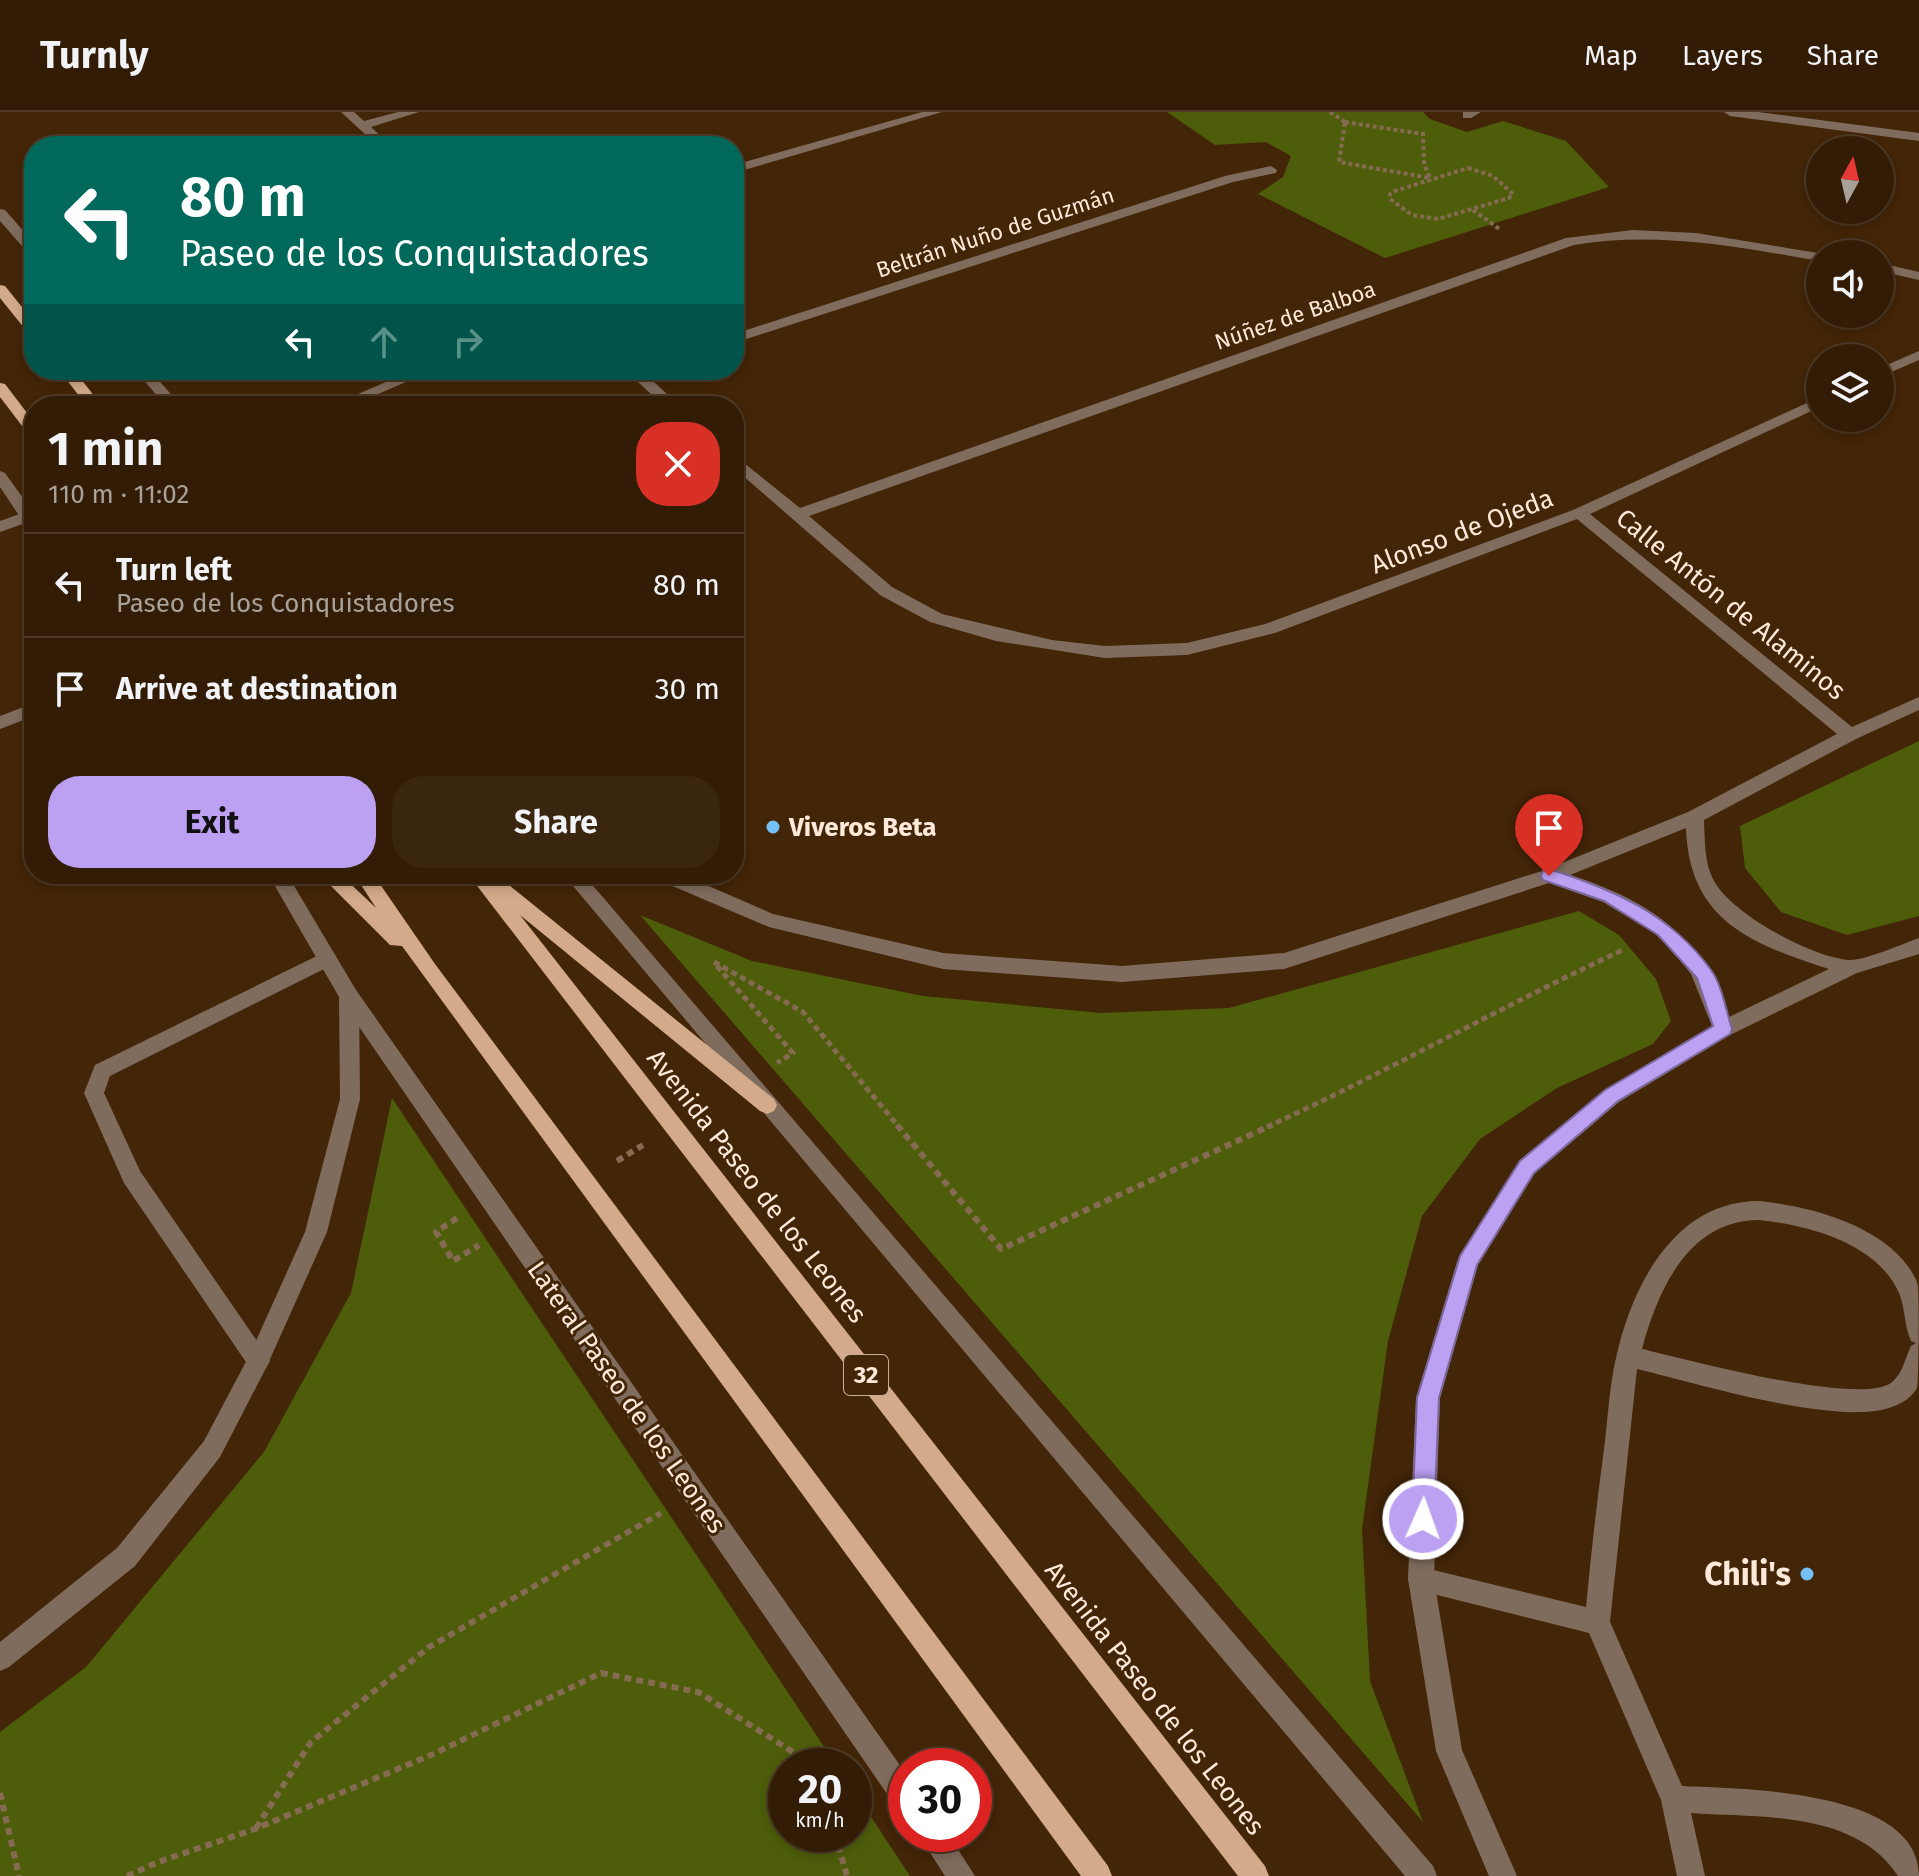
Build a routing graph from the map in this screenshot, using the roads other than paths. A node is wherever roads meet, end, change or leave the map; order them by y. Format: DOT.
graph roads {
  1 [pos="347,112"];
  2 [pos="413,112"];
  3 [pos="936,112"];
  4 [pos="1730,112"];
  5 [pos="362,125"];
  6 [pos="374,136"];
  7 [pos="1919,137"];
  8 [pos="744,166"];
  9 [pos="1271,170"];
  10 [pos="0,213"];
  11 [pos="24,240"];
  12 [pos="1806,255"];
  13 [pos="1894,270"];
  14 [pos="1919,276"];
  15 [pos="0,289"];
  16 [pos="24,319"];
  17 [pos="744,336"];
  18 [pos="1919,355"];
  19 [pos="1894,367"];
  20 [pos="74,380"];
  21 [pos="151,380"];
  22 [pos="402,380"];
  23 [pos="646,380"];
  24 [pos="0,387"];
  25 [pos="87,396"];
  26 [pos="165,396"];
  27 [pos="362,396"];
  28 [pos="662,396"];
  29 [pos="1806,408"];
  30 [pos="24,419"];
  31 [pos="744,469"];
  32 [pos="0,476"];
  33 [pos="24,510"];
  34 [pos="1579,513"];
  35 [pos="796,515"];
  36 [pos="24,522"];
  37 [pos="0,527"];
  38 [pos="1919,703"];
  39 [pos="24,713"];
  40 [pos="0,723"];
  41 [pos="1850,735"];
  42 [pos="1695,817"];
  43 [pos="1549,876"];
  44 [pos="283,884"];
  45 [pos="339,884"];
  46 [pos="370,884"];
  47 [pos="488,884"];
  48 [pos="492,884"];
  49 [pos="580,884"];
  50 [pos="686,884"];
  51 [pos="1919,946"];
  52 [pos="327,959"];
  53 [pos="1850,968"];
  54 [pos="428,969"];
  55 [pos="349,996"];
  56 [pos="1723,1029"];
  57 [pos="767,1105"];
  58 [pos="1919,1334"];
  59 [pos="1919,1353"];
  60 [pos="1628,1356"];
  61 [pos="258,1361"];
  62 [pos="1421,1579"];
  63 [pos="1597,1622"];
  64 [pos="0,1658"];
  65 [pos="888,1771"];
  66 [pos="1674,1799"];
  67 [pos="944,1852"];
  68 [pos="961,1876"];
  69 [pos="1098,1876"];
  70 [pos="1255,1876"];
  71 [pos="1423,1876"];
  72 [pos="1503,1876"];
  73 [pos="1691,1876"];
  74 [pos="1914,1876"];
  1 -- 5 [label="street"];
  2 -- 5 [label="street"];
  3 -- 8 [label="street"];
  4 -- 7 [label="street"];
  5 -- 6 [label="street"];
  9 -- 17 [label="street, Beltrán Nuño de Guzmán"];
  10 -- 11 [label="street"];
  12 -- 35 [label="street, Núñez de Balboa"];
  13 -- 14 [label="street"];
  15 -- 16 [label="main road"];
  18 -- 19 [label="street"];
  20 -- 25 [label="main road"];
  21 -- 26 [label="street"];
  22 -- 27 [label="street"];
  23 -- 28 [label="street"];
  24 -- 30 [label="main road"];
  29 -- 34 [label="street, Alonso de Ojeda"];
  31 -- 35 [label="street, Alonso de Ojeda"];
  32 -- 33 [label="street"];
  34 -- 35 [label="street, Alonso de Ojeda"];
  34 -- 41 [label="street, Calle Antón de Alaminos"];
  36 -- 37 [label="street"];
  38 -- 41 [label="street"];
  39 -- 40 [label="street"];
  41 -- 42 [label="street"];
  42 -- 43 [label="street"];
  42 -- 53 [label="street"];
  43 -- 50 [label="street"];
  43 -- 56 [label="street"];
  44 -- 52 [label="street, Lateral Paseo de los Leones"];
  45 -- 54 [label="main road"];
  46 -- 54 [label="main road"];
  47 -- 70 [label="main road, Avenida Paseo de los Leones / 32"];
  48 -- 57 [label="main road"];
  49 -- 57 [label="street"];
  51 -- 53 [label="street"];
  52 -- 55 [label="street, Lateral Paseo de los Leones"];
  52 -- 61 [label="street"];
  53 -- 56 [label="street"];
  54 -- 69 [label="main road"];
  55 -- 61 [label="street"];
  55 -- 65 [label="street, Lateral Paseo de los Leones"];
  56 -- 62 [label="street"];
  57 -- 71 [label="street"];
  58 -- 60 [label="street"];
  59 -- 60 [label="street"];
  60 -- 63 [label="street"];
  61 -- 64 [label="street"];
  62 -- 63 [label="street"];
  62 -- 72 [label="street"];
  63 -- 66 [label="street"];
  66 -- 73 [label="street"];
  66 -- 74 [label="street"];
  67 -- 68 [label="street"];
}
